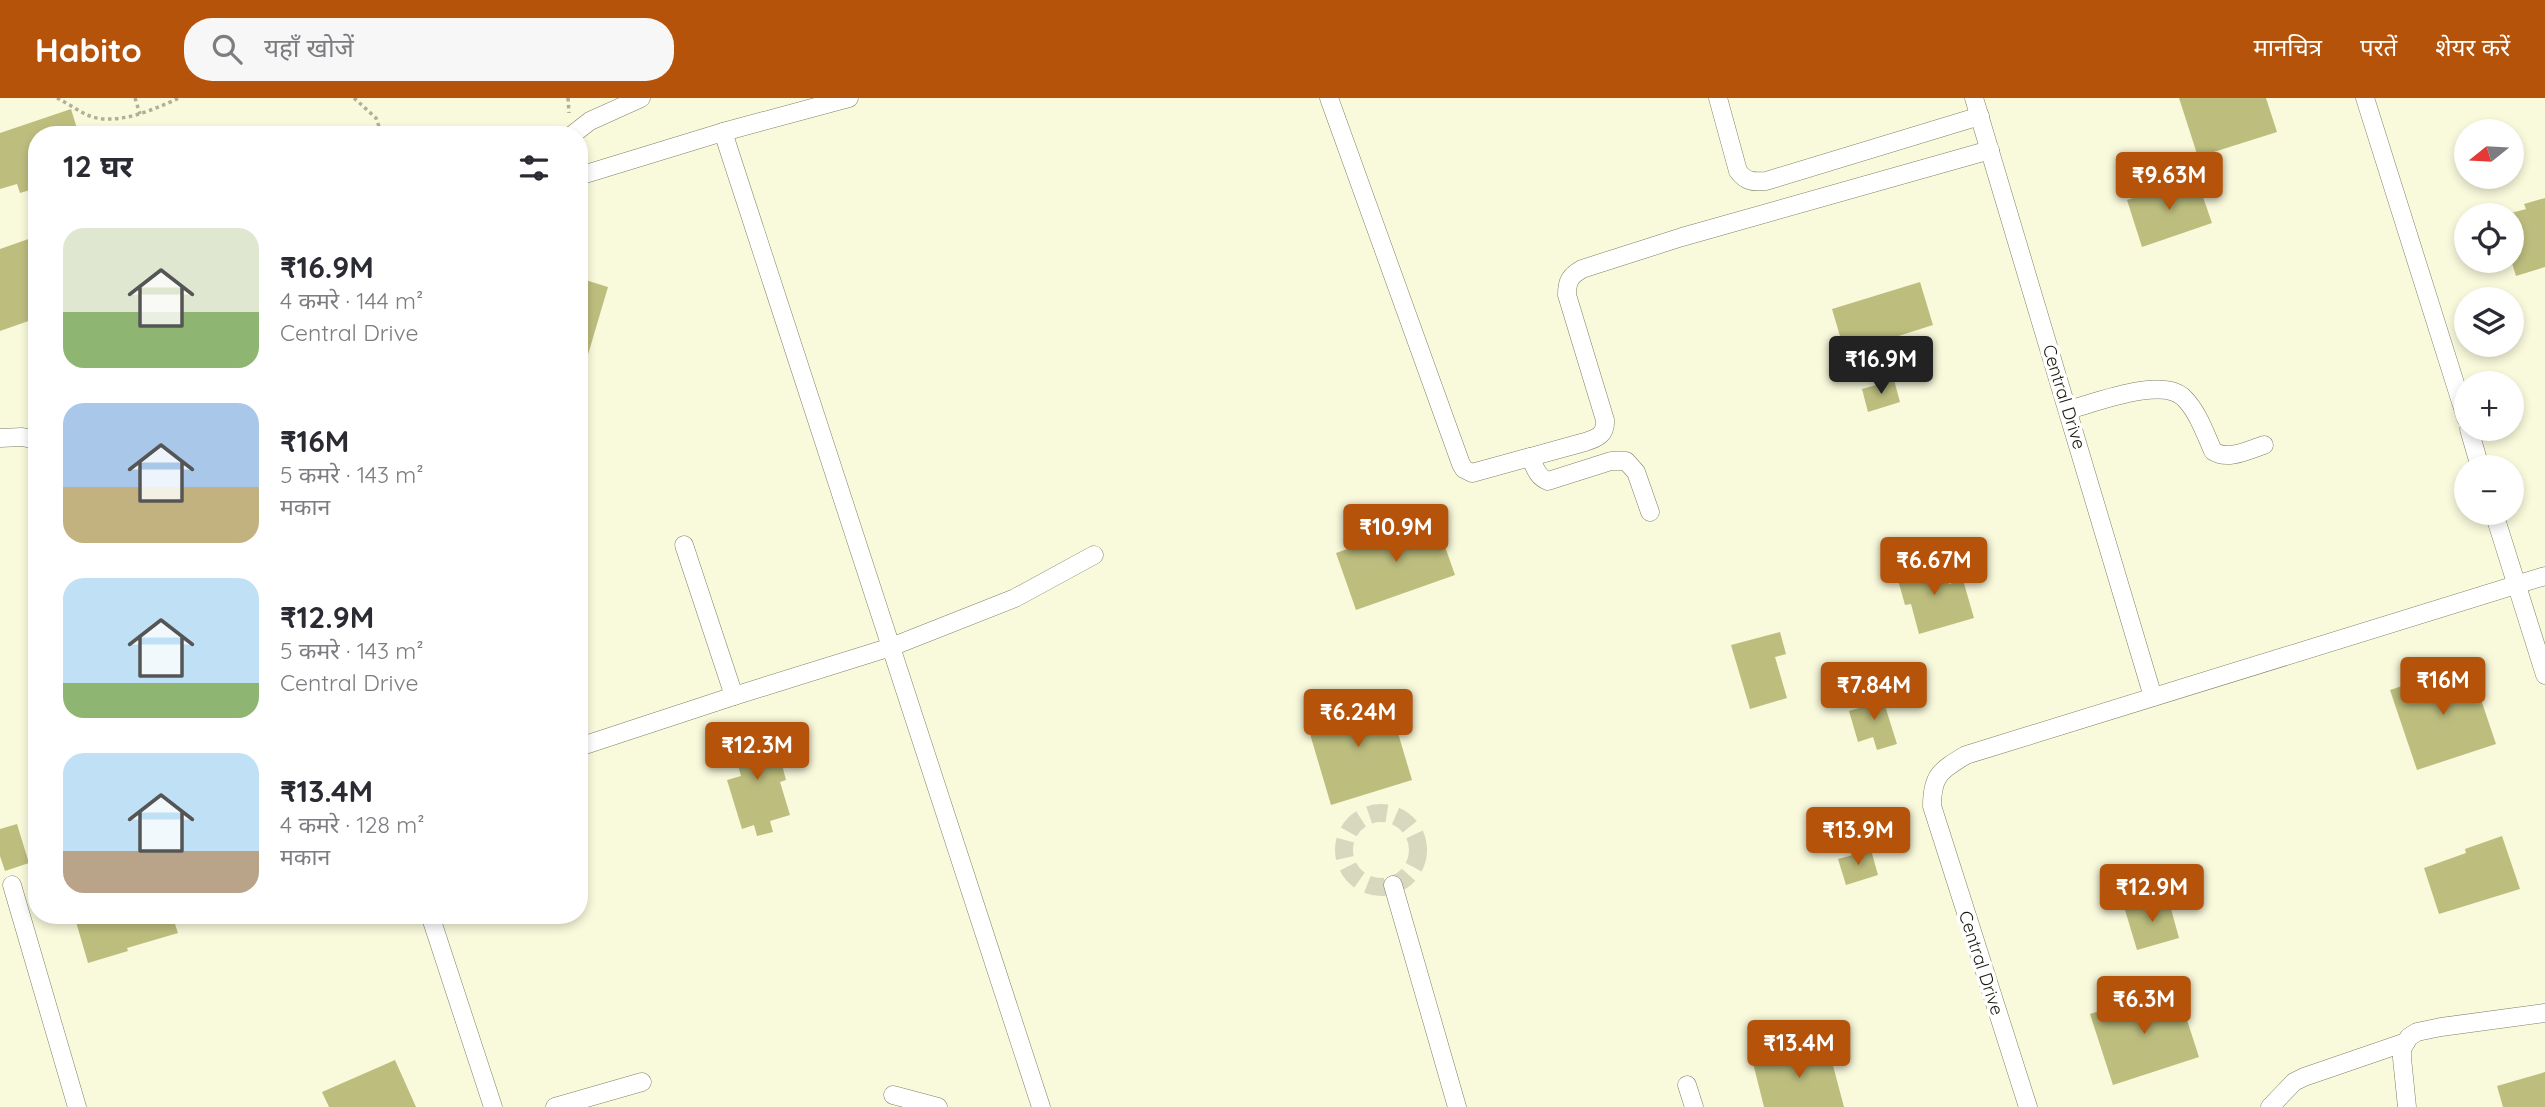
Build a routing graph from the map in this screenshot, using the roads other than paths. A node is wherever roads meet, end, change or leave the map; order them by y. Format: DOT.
graph roads {
  1 [pos="641,98"];
  2 [pos="849,98"];
  3 [pos="1329,98"];
  4 [pos="1718,98"];
  5 [pos="1974,98"];
  6 [pos="2365,98"];
  7 [pos="1980,116"];
  8 [pos="584,126"];
  9 [pos="723,132"];
  10 [pos="1990,150"];
  11 [pos="588,173"];
  12 [pos="2454,380"];
  13 [pos="2068,410"];
  14 [pos="0,438"];
  15 [pos="28,438"];
  16 [pos="2264,445"];
  17 [pos="1530,457"];
  18 [pos="1650,512"];
  19 [pos="2498,525"];
  20 [pos="684,545"];
  21 [pos="1094,555"];
  22 [pos="2545,576"];
  23 [pos="2515,585"];
  24 [pos="891,647"];
  25 [pos="2545,674"];
  26 [pos="734,695"];
  27 [pos="2153,697"];
  28 [pos="588,744"];
  29 [pos="12,885"];
  30 [pos="1393,886"];
  31 [pos="433,924"];
  32 [pos="2545,1013"];
  33 [pos="2406,1042"];
  34 [pos="642,1082"];
  35 [pos="1687,1085"];
  36 [pos="893,1095"];
  37 [pos="77,1107"];
  38 [pos="493,1107"];
  39 [pos="555,1107"];
  40 [pos="938,1107"];
  41 [pos="1041,1107"];
  42 [pos="1457,1107"];
  43 [pos="1694,1107"];
  44 [pos="2028,1107"];
  45 [pos="2270,1107"];
  46 [pos="2407,1107"];
  1 -- 8 [label="street"];
  2 -- 9 [label="street"];
  3 -- 17 [label="street"];
  4 -- 7 [label="street"];
  5 -- 7 [label="street, Central Drive"];
  6 -- 12 [label="street"];
  7 -- 10 [label="street, Central Drive"];
  9 -- 11 [label="street"];
  9 -- 24 [label="street"];
  10 -- 13 [label="street, Central Drive"];
  10 -- 17 [label="street"];
  13 -- 16 [label="street"];
  13 -- 27 [label="street, Central Drive"];
  14 -- 15 [label="street"];
  17 -- 18 [label="street"];
  19 -- 23 [label="street"];
  20 -- 26 [label="street"];
  21 -- 24 [label="street"];
  22 -- 23 [label="street"];
  23 -- 25 [label="street"];
  23 -- 27 [label="street"];
  24 -- 26 [label="street"];
  24 -- 41 [label="street"];
  26 -- 28 [label="street"];
  27 -- 44 [label="street, Central Drive"];
  29 -- 37 [label="street"];
  30 -- 42 [label="street"];
  31 -- 38 [label="street"];
  32 -- 33 [label="street"];
  33 -- 45 [label="street"];
  33 -- 46 [label="street"];
  34 -- 39 [label="street"];
  35 -- 43 [label="street"];
  36 -- 40 [label="street"];
}
